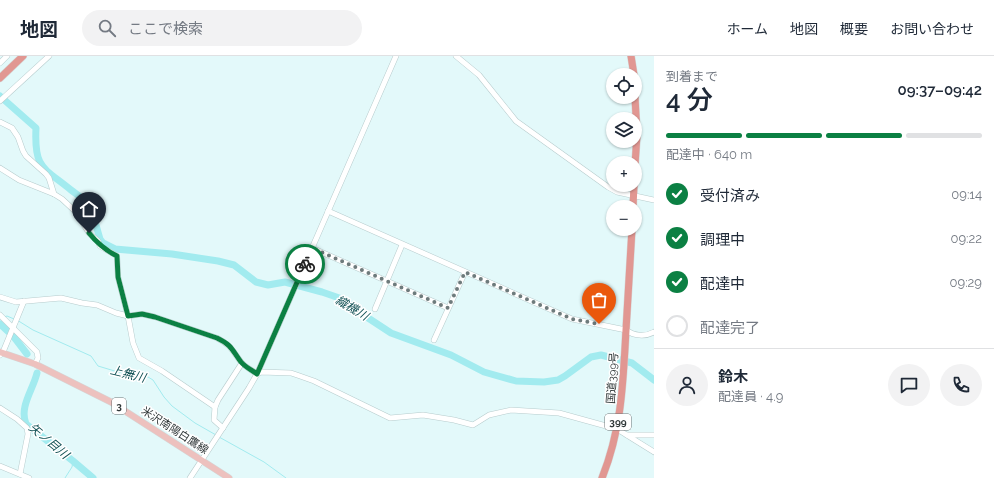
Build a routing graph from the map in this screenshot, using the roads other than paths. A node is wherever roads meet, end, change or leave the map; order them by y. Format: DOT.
graph roads {
  1 [pos="7,56"];
  2 [pos="24,56"];
  3 [pos="48,56"];
  4 [pos="396,56"];
  5 [pos="456,56"];
  6 [pos="630,56"];
  7 [pos="0,63"];
  8 [pos="633,68"];
  9 [pos="0,78"];
  10 [pos="0,101"];
  11 [pos="635,104"];
  12 [pos="0,122"];
  13 [pos="636,156"];
  14 [pos="0,168"];
  15 [pos="633,192"];
  16 [pos="54,194"];
  17 [pos="633,195"];
  18 [pos="633,200"];
  19 [pos="654,200"];
  20 [pos="328,211"];
  21 [pos="632,236"];
  22 [pos="402,245"];
  23 [pos="312,248"];
  24 [pos="465,272"];
  25 [pos="387,281"];
  26 [pos="0,297"];
  27 [pos="24,301"];
  28 [pos="448,308"];
  29 [pos="375,309"];
  30 [pos="0,315"];
  31 [pos="128,316"];
  32 [pos="12,330"];
  33 [pos="626,330"];
  34 [pos="654,332"];
  35 [pos="434,340"];
  36 [pos="1,353"];
  37 [pos="242,363"];
  38 [pos="35,364"];
  39 [pos="257,374"];
  40 [pos="215,407"];
  41 [pos="0,408"];
  42 [pos="223,428"];
  43 [pos="617,429"];
  44 [pos="654,434"];
  45 [pos="626,435"];
  46 [pos="654,452"];
  47 [pos="202,460"];
  48 [pos="0,466"];
  49 [pos="20,474"];
  50 [pos="29,478"];
  51 [pos="190,478"];
  52 [pos="229,478"];
  53 [pos="602,478"];
  1 -- 7 [label="street"];
  2 -- 9 [label="highway"];
  3 -- 10 [label="street"];
  4 -- 20 [label="street"];
  5 -- 17 [label="street"];
  6 -- 8 [label="highway"];
  11 -- 13 [label="highway"];
  12 -- 16 [label="street"];
  14 -- 16 [label="street"];
  15 -- 17 [label="highway"];
  16 -- 31 [label="street"];
  17 -- 18 [label="highway"];
  17 -- 19 [label="street"];
  20 -- 22 [label="street"];
  20 -- 23 [label="street"];
  21 -- 33 [label="highway, 国道399号 / 399"];
  22 -- 24 [label="street"];
  22 -- 25 [label="street"];
  23 -- 25 [label="street"];
  23 -- 39 [label="street"];
  24 -- 28 [label="street"];
  24 -- 33 [label="street"];
  25 -- 28 [label="street"];
  25 -- 29 [label="street"];
  26 -- 27 [label="street"];
  27 -- 31 [label="street"];
  27 -- 32 [label="street"];
  28 -- 35 [label="street"];
  30 -- 32 [label="street"];
  31 -- 37 [label="street"];
  31 -- 40 [label="street"];
  32 -- 36 [label="street"];
  32 -- 38 [label="street"];
  33 -- 34 [label="street"];
  33 -- 43 [label="highway, 国道399号 / 399"];
  36 -- 38 [label="main road, 米沢南陽白鷹線 / 3"];
  37 -- 39 [label="street"];
  37 -- 40 [label="street"];
  38 -- 47 [label="main road, 米沢南陽白鷹線 / 3"];
  39 -- 42 [label="street"];
  39 -- 43 [label="street"];
  40 -- 42 [label="street"];
  41 -- 49 [label="street"];
  42 -- 47 [label="street"];
  43 -- 45 [label="street"];
  43 -- 53 [label="highway, 国道399号 / 399"];
  44 -- 45 [label="street"];
  45 -- 46 [label="street"];
  47 -- 51 [label="street"];
  47 -- 52 [label="main road, 米沢南陽白鷹線 / 3"];
  48 -- 49 [label="street"];
  49 -- 50 [label="street"];
}
